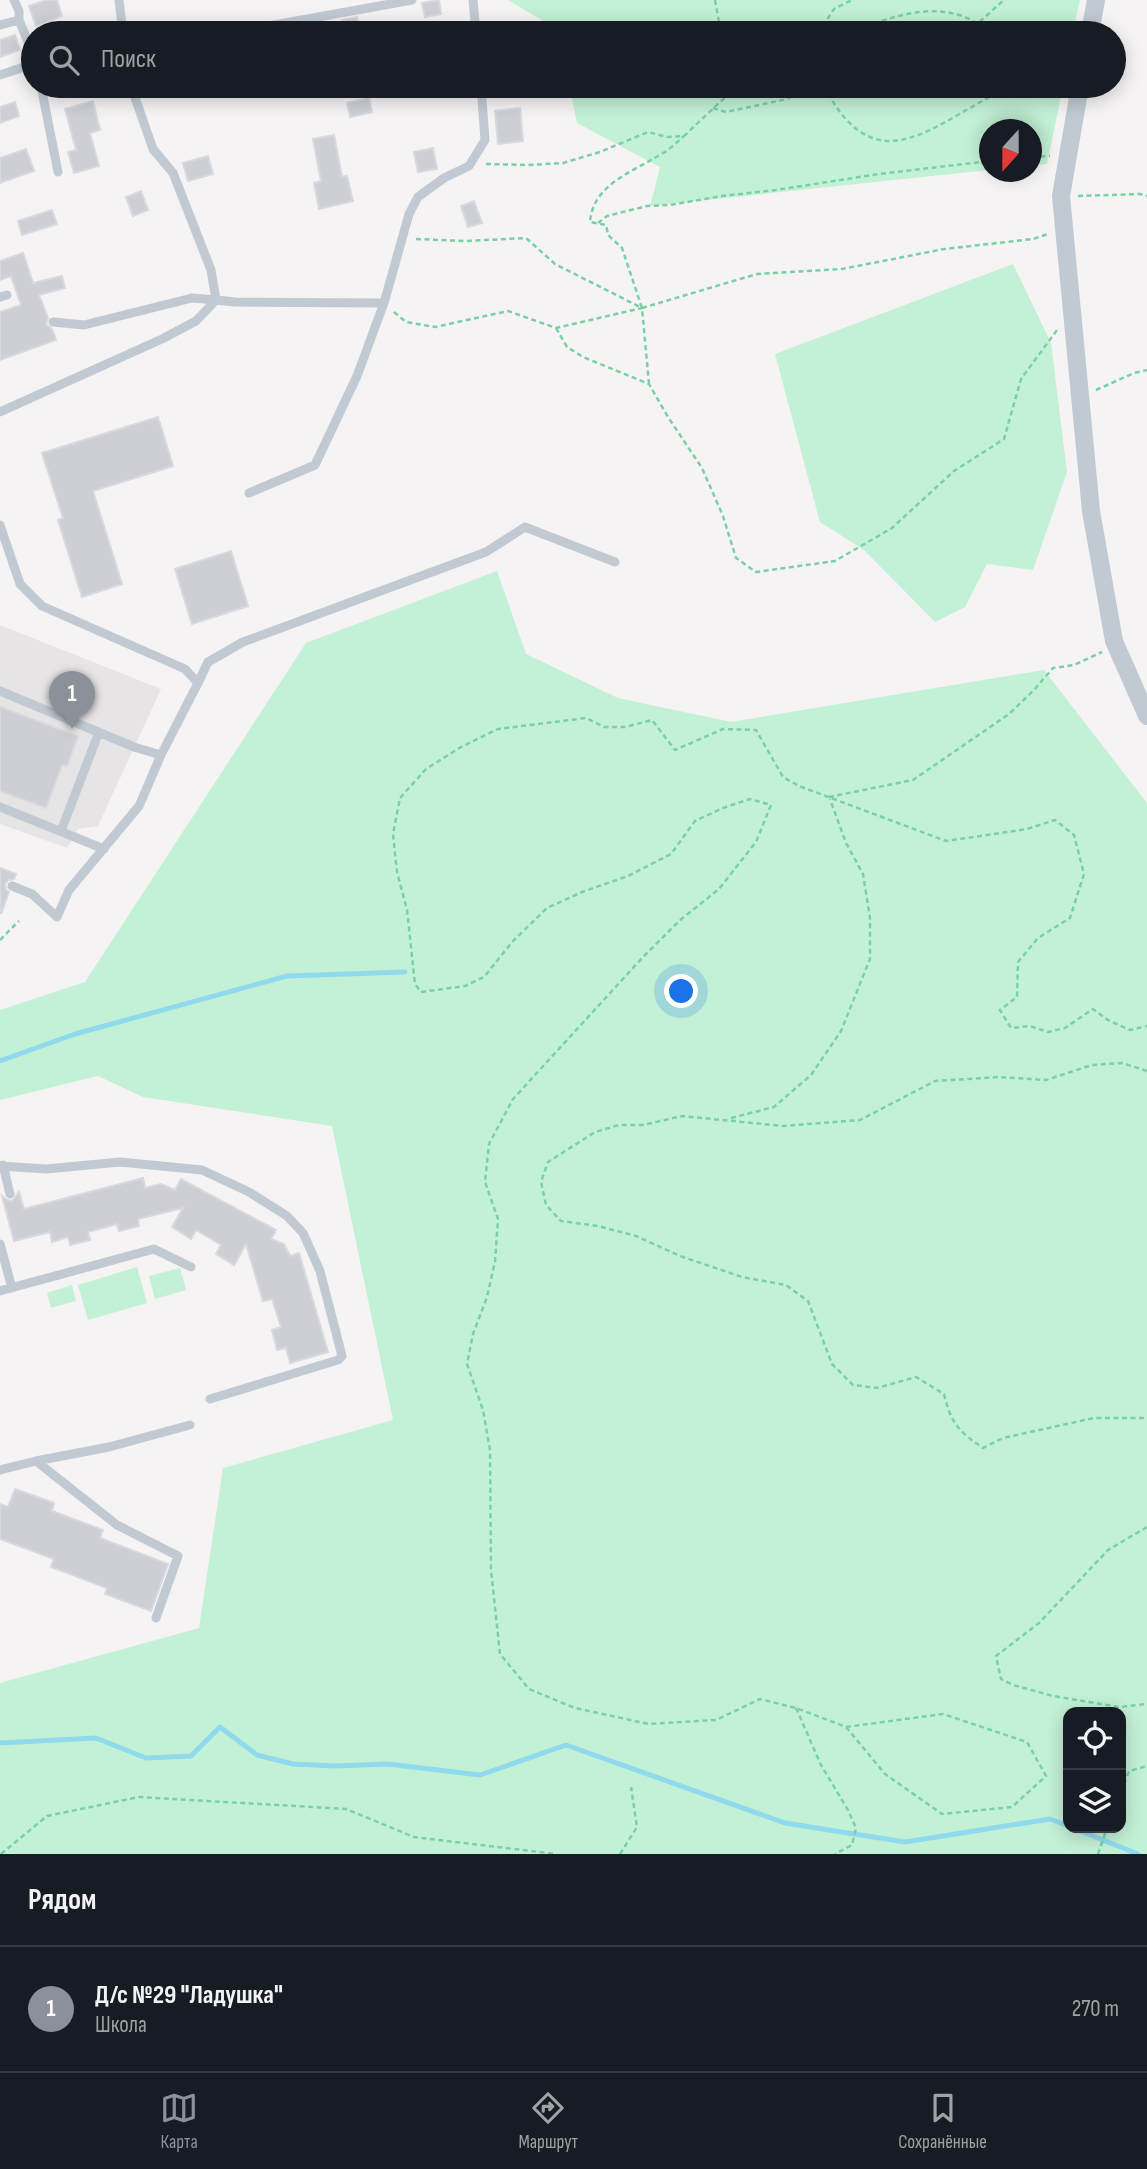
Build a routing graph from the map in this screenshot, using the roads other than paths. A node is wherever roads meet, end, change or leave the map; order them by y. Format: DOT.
graph roads {
  1 [pos="14,0"];
  2 [pos="119,0"];
  3 [pos="412,0"];
  4 [pos="473,0"];
  5 [pos="1096,0"];
  6 [pos="19,20"];
  7 [pos="122,21"];
  8 [pos="296,21"];
  9 [pos="475,21"];
  10 [pos="1092,21"];
  11 [pos="0,25"];
  12 [pos="21,25"];
  13 [pos="21,68"];
  14 [pos="0,75"];
  15 [pos="43,98"];
  16 [pos="135,98"];
  17 [pos="482,98"];
  18 [pos="1078,98"];
  19 [pos="58,172"];
  20 [pos="216,300"];
  21 [pos="384,303"];
  22 [pos="53,323"];
  23 [pos="0,412"];
  24 [pos="249,493"];
  25 [pos="0,525"];
  26 [pos="615,562"];
  27 [pos="198,683"];
  28 [pos="0,691"];
  29 [pos="1147,716"];
  30 [pos="99,732"];
  31 [pos="162,755"];
  32 [pos="0,807"];
  33 [pos="61,831"];
  34 [pos="104,849"];
  35 [pos="12,886"];
  36 [pos="2,1166"];
  37 [pos="10,1194"];
  38 [pos="0,1244"];
  39 [pos="191,1268"];
  40 [pos="12,1288"];
  41 [pos="0,1291"];
  42 [pos="210,1399"];
  43 [pos="190,1424"];
  44 [pos="36,1461"];
  45 [pos="0,1470"];
  46 [pos="156,1618"];
  1 -- 6 [label="lane"];
  2 -- 7 [label="lane"];
  3 -- 8 [label="lane"];
  4 -- 9 [label="lane"];
  5 -- 10 [label="street"];
  6 -- 11 [label="lane"];
  6 -- 12 [label="lane"];
  13 -- 14 [label="lane"];
  15 -- 19 [label="lane"];
  16 -- 20 [label="lane"];
  17 -- 21 [label="lane"];
  18 -- 29 [label="street"];
  20 -- 21 [label="lane"];
  20 -- 22 [label="lane"];
  20 -- 23 [label="lane"];
  21 -- 24 [label="lane"];
  25 -- 27 [label="lane"];
  26 -- 27 [label="lane"];
  27 -- 31 [label="lane"];
  28 -- 30 [label="lane"];
  30 -- 31 [label="lane"];
  30 -- 33 [label="lane"];
  31 -- 34 [label="lane"];
  32 -- 33 [label="lane"];
  33 -- 34 [label="lane"];
  34 -- 35 [label="lane"];
  36 -- 37 [label="lane"];
  36 -- 42 [label="lane"];
  38 -- 40 [label="lane"];
  39 -- 40 [label="lane"];
  40 -- 41 [label="lane"];
  43 -- 44 [label="lane"];
  44 -- 45 [label="lane"];
  44 -- 46 [label="lane"];
}
